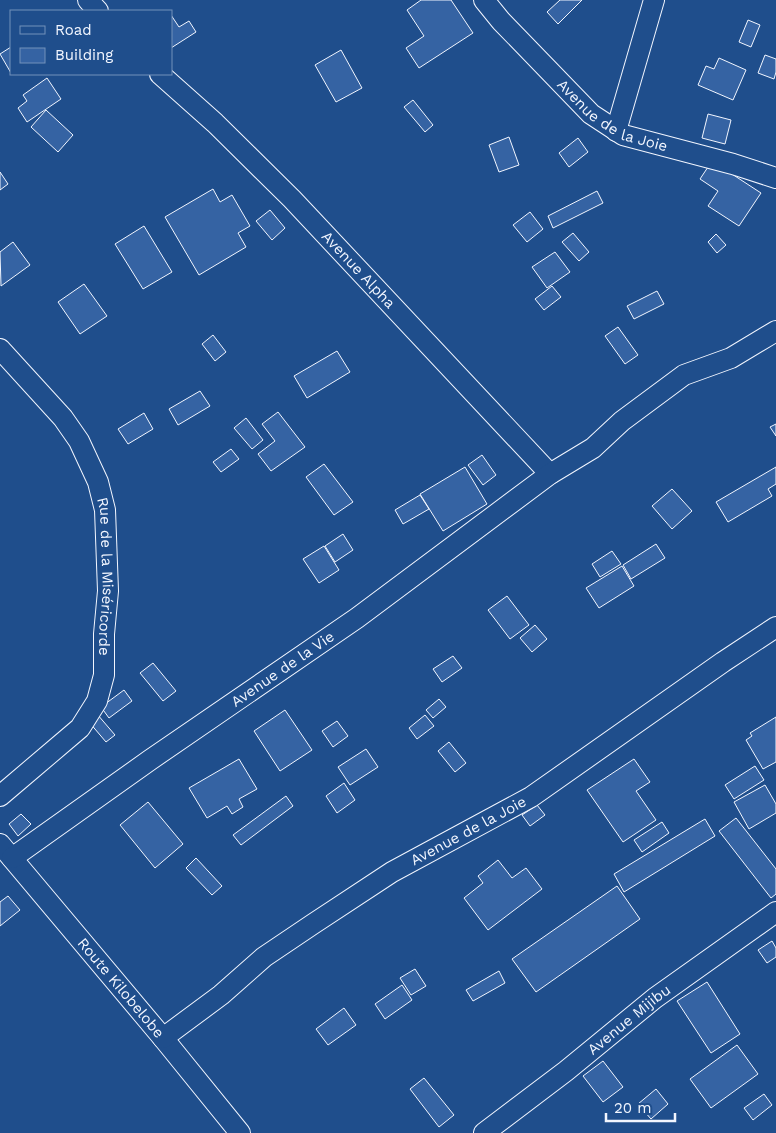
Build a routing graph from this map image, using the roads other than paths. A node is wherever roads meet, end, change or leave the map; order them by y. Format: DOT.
graph roads {
  1 [pos="88,0"];
  2 [pos="484,0"];
  3 [pos="654,0"];
  4 [pos="97,10"];
  5 [pos="161,75"];
  6 [pos="616,131"];
  7 [pos="776,178"];
  8 [pos="776,331"];
  9 [pos="0,349"];
  10 [pos="550,474"];
  11 [pos="776,627"];
  12 [pos="0,796"];
  13 [pos="6,851"];
  14 [pos="776,912"];
  15 [pos="163,1038"];
  16 [pos="240,1133"];
  17 [pos="484,1133"];
  1 -- 4 [label="street"];
  2 -- 6 [label="street, Avenue de la Joie"];
  3 -- 6 [label="street"];
  5 -- 10 [label="street, Avenue Alpha"];
  6 -- 7 [label="street, Avenue de la Joie"];
  8 -- 10 [label="street, Avenue de la Vie"];
  9 -- 12 [label="street, Rue de la Miséricorde"];
  10 -- 13 [label="street, Avenue de la Vie"];
  11 -- 15 [label="street, Avenue de la Joie"];
  13 -- 15 [label="street, Route Kilobelobe"];
  14 -- 17 [label="street, Avenue Mijibu"];
  15 -- 16 [label="street, Route Kilobelobe"];
}
